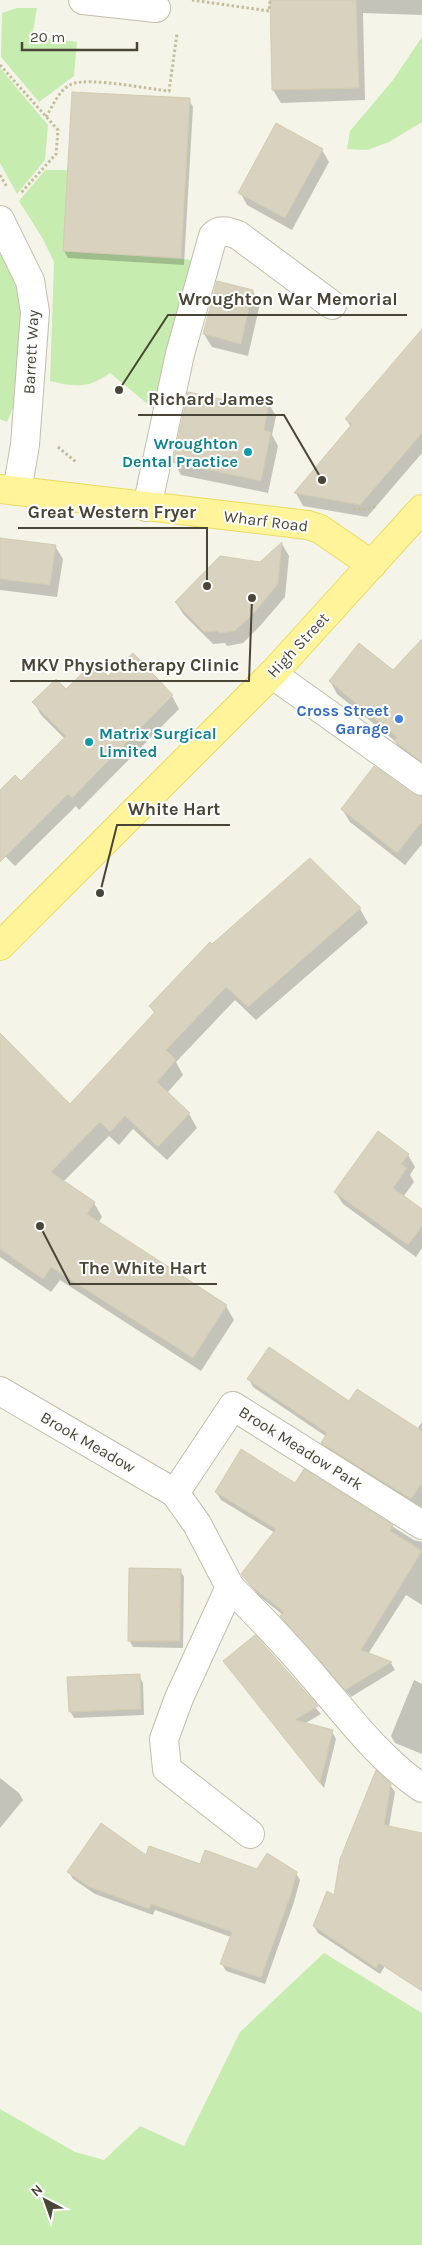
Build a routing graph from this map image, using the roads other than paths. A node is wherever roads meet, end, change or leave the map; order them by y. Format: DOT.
graph roads {
  1 [pos="83,0"];
  2 [pos="156,8"];
  3 [pos="7,210"];
  4 [pos="332,305"];
  5 [pos="8,490"];
  6 [pos="148,507"];
  7 [pos="420,515"];
  8 [pos="372,565"];
  9 [pos="272,674"];
  10 [pos="422,781"];
  11 [pos="0,946"];
  12 [pos="0,1391"];
  13 [pos="175,1493"];
  14 [pos="422,1525"];
  15 [pos="230,1587"];
  16 [pos="422,1788"];
  17 [pos="250,1834"];
  1 -- 2 [label="street"];
  3 -- 5 [label="street, Barrett Way"];
  4 -- 6 [label="street"];
  5 -- 6 [label="main road, Wharf Road"];
  6 -- 8 [label="main road, Wharf Road"];
  7 -- 8 [label="main road, High Street"];
  8 -- 9 [label="main road, High Street"];
  9 -- 10 [label="street"];
  9 -- 11 [label="main road, High Street"];
  12 -- 13 [label="street, Brook Meadow"];
  13 -- 14 [label="street, Brook Meadow Park"];
  13 -- 15 [label="street"];
  15 -- 16 [label="street"];
  15 -- 17 [label="street"];
}
